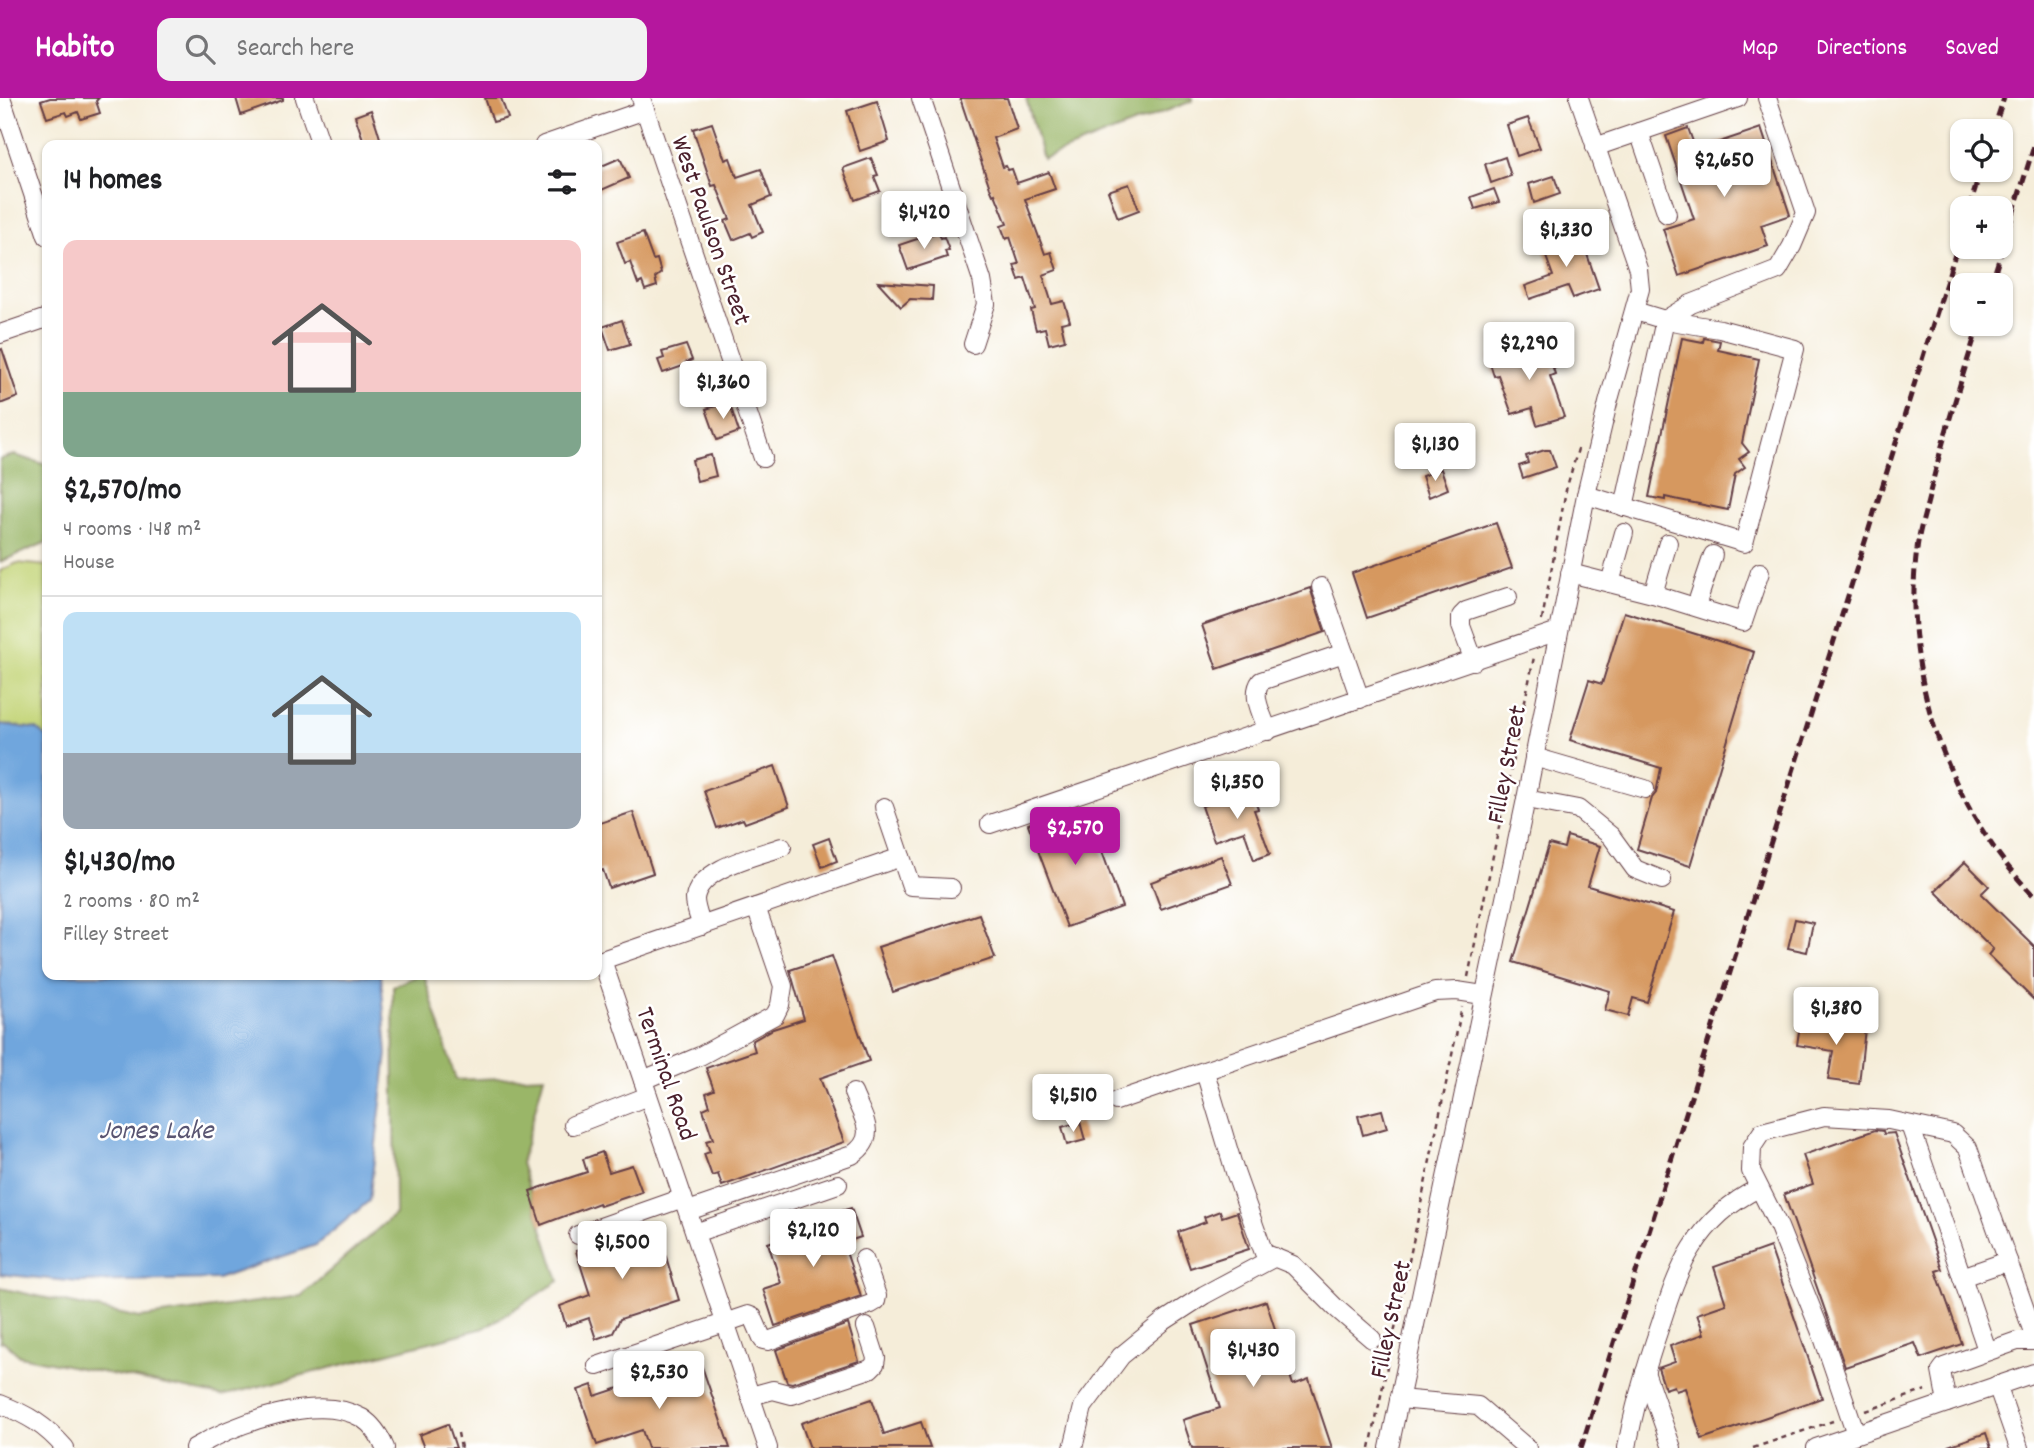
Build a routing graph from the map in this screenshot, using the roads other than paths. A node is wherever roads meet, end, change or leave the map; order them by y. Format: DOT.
graph roads {
  1 [pos="1,98"];
  2 [pos="305,98"];
  3 [pos="921,98"];
  4 [pos="1579,98"];
  5 [pos="1738,98"];
  6 [pos="1768,98"];
  7 [pos="643,104"];
  8 [pos="1639,132"];
  9 [pos="319,140"];
  10 [pos="556,140"];
  11 [pos="1595,147"];
  12 [pos="1667,214"];
  13 [pos="42,221"];
  14 [pos="1634,311"];
  15 [pos="42,320"];
  16 [pos="1665,320"];
  17 [pos="0,334"];
  18 [pos="973,344"];
  19 [pos="763,458"];
  20 [pos="1586,495"];
  21 [pos="1624,507"];
  22 [pos="1624,533"];
  23 [pos="1668,542"];
  24 [pos="1713,555"];
  25 [pos="1760,572"];
  26 [pos="1570,573"];
  27 [pos="1611,583"];
  28 [pos="1321,587"];
  29 [pos="1653,594"];
  30 [pos="1508,597"];
  31 [pos="1696,606"];
  32 [pos="1558,631"];
  33 [pos="1344,653"];
  34 [pos="1474,661"];
  35 [pos="1360,699"];
  36 [pos="1268,731"];
  37 [pos="1534,757"];
  38 [pos="1645,789"];
  39 [pos="1526,799"];
  40 [pos="884,807"];
  41 [pos="990,824"];
  42 [pos="782,847"];
  43 [pos="901,857"];
  44 [pos="1662,880"];
  45 [pos="951,888"];
  46 [pos="756,907"];
  47 [pos="702,926"];
  48 [pos="1483,995"];
  49 [pos="1205,1072"];
  50 [pos="646,1088"];
  51 [pos="853,1093"];
  52 [pos="1116,1101"];
  53 [pos="573,1125"];
  54 [pos="1910,1125"];
  55 [pos="838,1184"];
  56 [pos="1759,1188"];
  57 [pos="685,1204"];
  58 [pos="695,1233"];
  59 [pos="578,1235"];
  60 [pos="1275,1257"];
  61 [pos="864,1259"];
  62 [pos="2008,1261"];
  63 [pos="1962,1277"];
  64 [pos="726,1323"];
  65 [pos="866,1327"];
  66 [pos="2034,1338"];
  67 [pos="1372,1339"];
  68 [pos="1987,1350"];
  69 [pos="597,1366"];
  70 [pos="1645,1371"];
  71 [pos="2034,1373"];
  72 [pos="1997,1385"];
  73 [pos="751,1396"];
  74 [pos="1399,1399"];
  75 [pos="1947,1403"];
  76 [pos="0,1404"];
  77 [pos="1856,1434"];
  78 [pos="217,1442"];
  79 [pos="65,1448"];
  80 [pos="194,1448"];
  81 [pos="385,1448"];
  82 [pos="768,1448"];
  83 [pos="1073,1448"];
  84 [pos="1389,1448"];
  85 [pos="1527,1448"];
  86 [pos="1627,1448"];
  87 [pos="1672,1448"];
  88 [pos="1816,1448"];
  89 [pos="2019,1448"];
  1 -- 13 [label="street"];
  2 -- 9 [label="street"];
  3 -- 18 [label="street"];
  4 -- 11 [label="street, Filley Street"];
  5 -- 8 [label="street"];
  6 -- 16 [label="street"];
  7 -- 10 [label="street"];
  7 -- 19 [label="street, West Paulson Street"];
  8 -- 11 [label="street"];
  8 -- 12 [label="street"];
  11 -- 14 [label="street, Filley Street"];
  14 -- 16 [label="street"];
  14 -- 20 [label="street, Filley Street"];
  15 -- 17 [label="street"];
  16 -- 21 [label="street"];
  16 -- 21 [label="street"];
  20 -- 21 [label="street"];
  20 -- 26 [label="street, Filley Street"];
  22 -- 27 [label="street"];
  23 -- 29 [label="street"];
  24 -- 31 [label="street"];
  25 -- 31 [label="street"];
  26 -- 27 [label="street"];
  26 -- 32 [label="street, Filley Street"];
  27 -- 29 [label="street"];
  28 -- 33 [label="street"];
  29 -- 31 [label="street"];
  30 -- 34 [label="street"];
  32 -- 34 [label="street"];
  32 -- 37 [label="street, Filley Street"];
  33 -- 35 [label="street"];
  33 -- 36 [label="street"];
  34 -- 35 [label="street"];
  35 -- 36 [label="street"];
  36 -- 41 [label="street"];
  37 -- 38 [label="street"];
  37 -- 39 [label="street, Filley Street"];
  39 -- 44 [label="street"];
  39 -- 48 [label="street, Filley Street"];
  40 -- 43 [label="street"];
  42 -- 47 [label="street"];
  43 -- 45 [label="street"];
  43 -- 46 [label="street, Terminal Road"];
  46 -- 47 [label="street, Terminal Road"];
  46 -- 50 [label="street"];
  47 -- 50 [label="street, Terminal Road"];
  48 -- 49 [label="street"];
  48 -- 74 [label="street, Filley Street"];
  49 -- 52 [label="street"];
  49 -- 60 [label="street"];
  50 -- 53 [label="street"];
  50 -- 57 [label="street, Terminal Road"];
  51 -- 57 [label="street"];
  54 -- 56 [label="street"];
  54 -- 62 [label="street"];
  54 -- 63 [label="street"];
  55 -- 58 [label="street"];
  56 -- 70 [label="street"];
  56 -- 77 [label="street"];
  57 -- 58 [label="street, Terminal Road"];
  57 -- 59 [label="street"];
  58 -- 64 [label="street, Terminal Road"];
  60 -- 67 [label="street"];
  60 -- 83 [label="street"];
  61 -- 64 [label="street"];
  62 -- 63 [label="street"];
  62 -- 66 [label="street"];
  63 -- 68 [label="street"];
  64 -- 69 [label="street"];
  64 -- 73 [label="street, Terminal Road"];
  65 -- 73 [label="street"];
  66 -- 68 [label="street"];
  68 -- 75 [label="street"];
  70 -- 86 [label="street"];
  70 -- 87 [label="street"];
  71 -- 72 [label="street"];
  72 -- 75 [label="street"];
  72 -- 89 [label="street"];
  73 -- 82 [label="street, Terminal Road"];
  74 -- 84 [label="street, Filley Street"];
  74 -- 85 [label="street"];
  75 -- 77 [label="street"];
  76 -- 79 [label="street"];
  77 -- 88 [label="street"];
  78 -- 80 [label="street"];
  78 -- 81 [label="street"];
}
